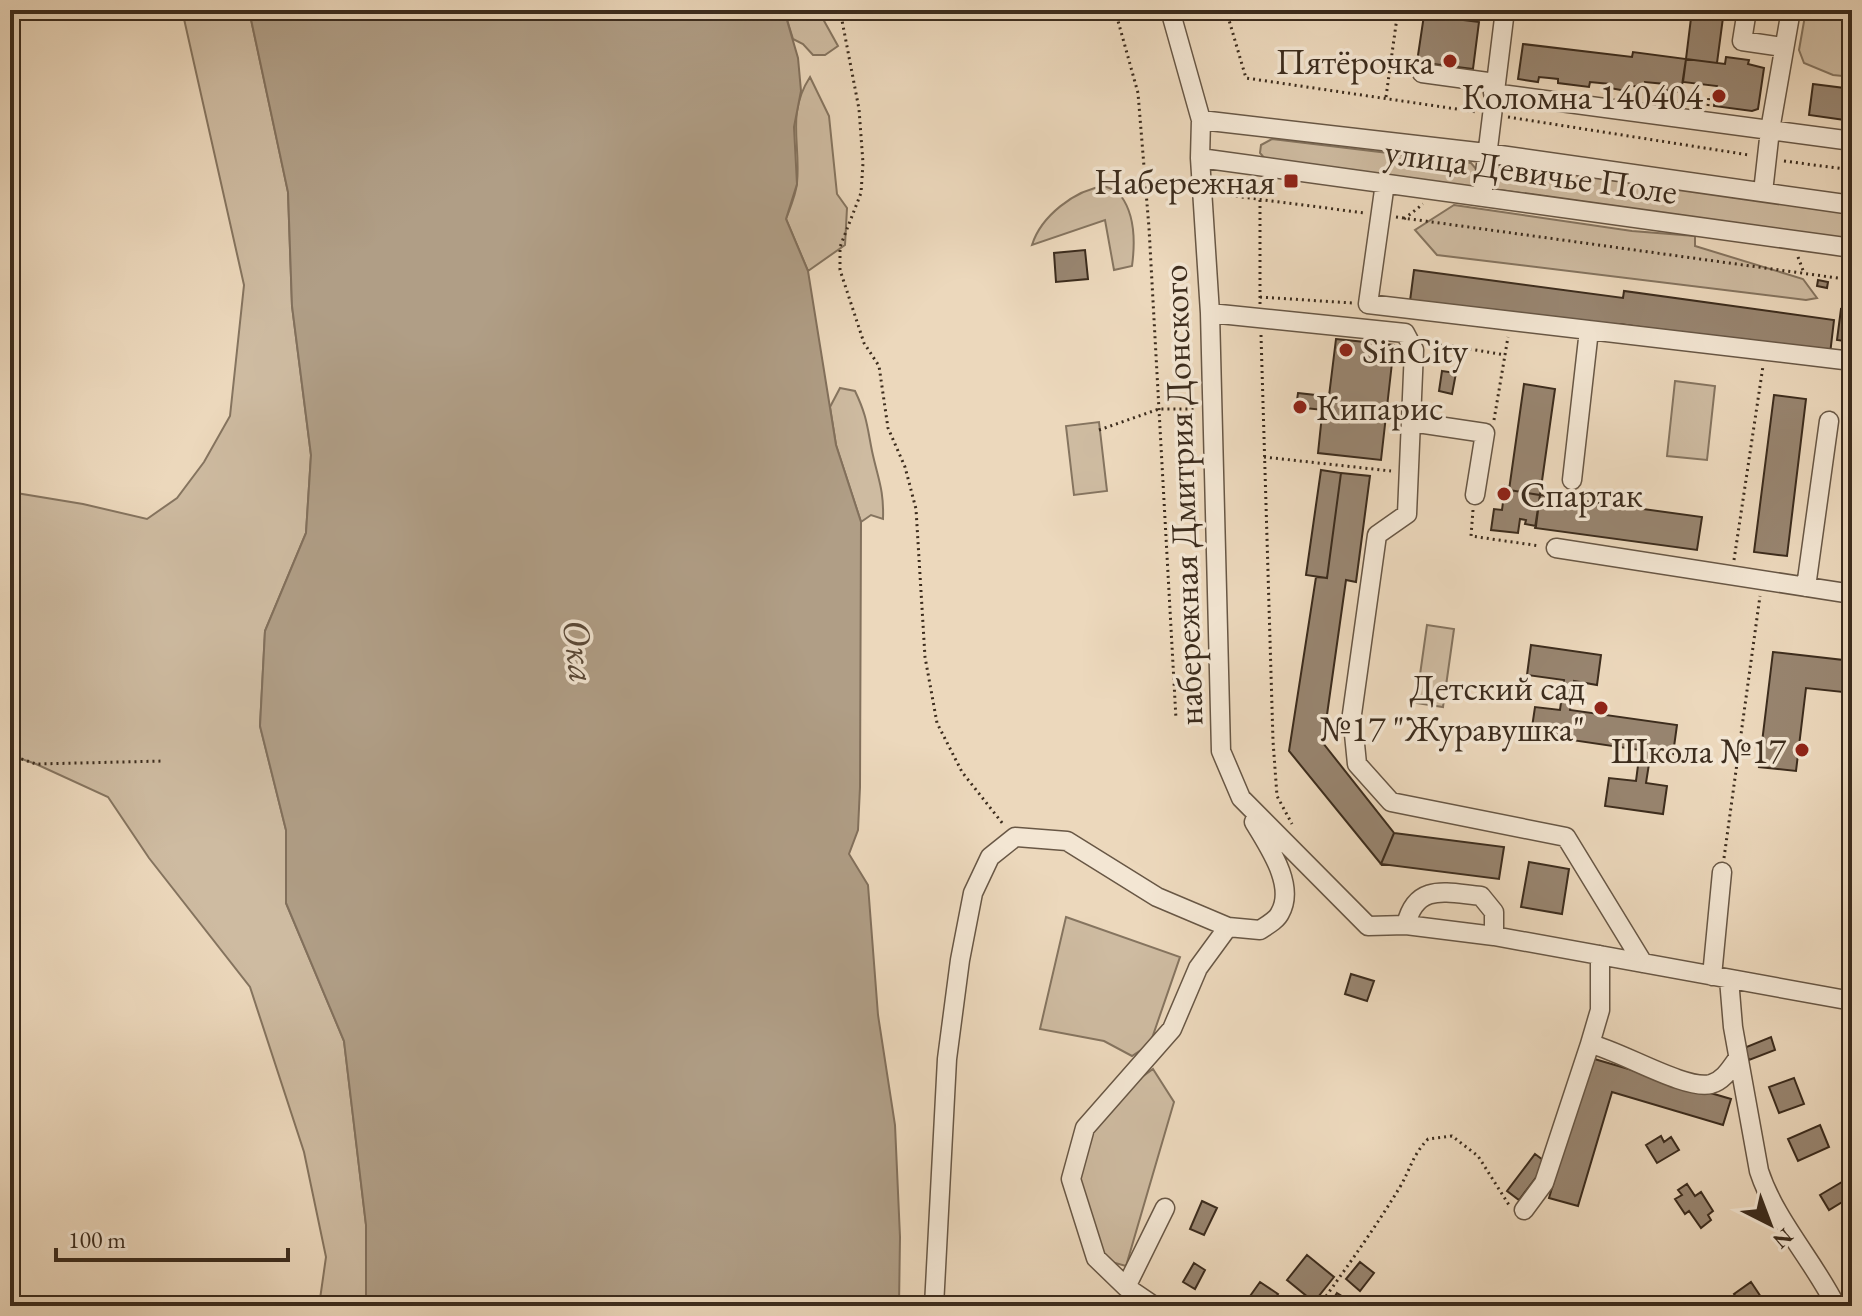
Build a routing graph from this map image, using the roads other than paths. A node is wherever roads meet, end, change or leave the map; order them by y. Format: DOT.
graph roads {
  1 [pos="1170,10"];
  2 [pos="1505,10"];
  3 [pos="1747,10"];
  4 [pos="1791,10"];
  5 [pos="1783,47"];
  6 [pos="1422,73"];
  7 [pos="1494,88"];
  8 [pos="1201,120"];
  9 [pos="1770,130"];
  10 [pos="1852,141"];
  11 [pos="1486,153"];
  12 [pos="1200,158"];
  13 [pos="1385,183"];
  14 [pos="1763,192"];
  15 [pos="1482,197"];
  16 [pos="1852,205"];
  17 [pos="1852,248"];
  18 [pos="1210,313"];
  19 [pos="1589,330"];
  20 [pos="1852,361"];
  21 [pos="1829,421"];
  22 [pos="1411,422"];
  23 [pos="1572,480"];
  24 [pos="1475,495"];
  25 [pos="1556,548"];
  26 [pos="1806,587"];
  27 [pos="1852,594"];
  28 [pos="1241,798"];
  29 [pos="1722,872"];
  30 [pos="1406,925"];
  31 [pos="1228,927"];
  32 [pos="1494,936"];
  33 [pos="1600,955"];
  34 [pos="1643,963"];
  35 [pos="1721,978"];
  36 [pos="1852,1001"];
  37 [pos="1590,1044"];
  38 [pos="1738,1058"];
  39 [pos="1165,1208"];
  40 [pos="1524,1210"];
  41 [pos="1126,1287"];
  42 [pos="934,1306"];
  43 [pos="1154,1306"];
  44 [pos="1836,1306"];
  1 -- 8 [label="street, набережная Дмитрия Донского"];
  2 -- 7 [label="street"];
  3 -- 5 [label="street"];
  4 -- 5 [label="street"];
  5 -- 9 [label="street"];
  6 -- 7 [label="street"];
  7 -- 9 [label="street"];
  7 -- 11 [label="street"];
  8 -- 11 [label="street, улица Девичье Поле"];
  8 -- 12 [label="street, набережная Дмитрия Донского"];
  9 -- 10 [label="street"];
  9 -- 14 [label="street"];
  11 -- 14 [label="street, улица Девичье Поле"];
  11 -- 15 [label="street"];
  12 -- 13 [label="street, улица Девичье Поле"];
  12 -- 18 [label="street, набережная Дмитрия Донского"];
  13 -- 15 [label="street, улица Девичье Поле"];
  13 -- 19 [label="street"];
  14 -- 16 [label="street, улица Девичье Поле"];
  15 -- 17 [label="street, улица Девичье Поле"];
  18 -- 22 [label="street"];
  18 -- 28 [label="street, набережная Дмитрия Донского"];
  19 -- 20 [label="street"];
  19 -- 23 [label="street"];
  21 -- 26 [label="street"];
  22 -- 24 [label="street"];
  22 -- 34 [label="street"];
  25 -- 26 [label="street"];
  26 -- 27 [label="street"];
  28 -- 30 [label="street, набережная Дмитрия Донского"];
  28 -- 31 [label="street"];
  29 -- 35 [label="street"];
  30 -- 32 [label="street"];
  30 -- 32 [label="street"];
  31 -- 41 [label="street"];
  31 -- 42 [label="street"];
  32 -- 33 [label="street"];
  33 -- 34 [label="street"];
  33 -- 37 [label="street"];
  34 -- 35 [label="street"];
  35 -- 36 [label="street"];
  35 -- 38 [label="street"];
  37 -- 38 [label="street"];
  37 -- 40 [label="street"];
  38 -- 44 [label="street"];
  39 -- 41 [label="street"];
  41 -- 43 [label="street"];
}
